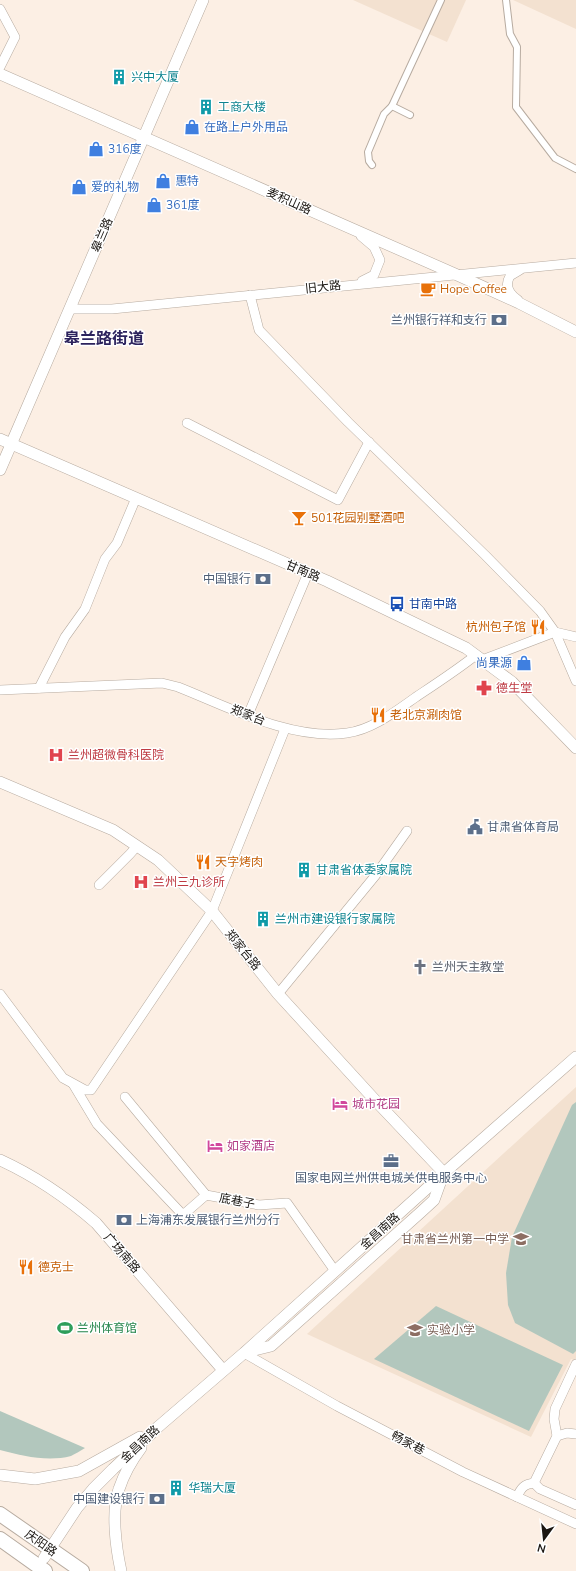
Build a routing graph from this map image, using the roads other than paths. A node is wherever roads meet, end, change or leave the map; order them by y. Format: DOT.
graph roads {
  1 [pos="202,0"];
  2 [pos="440,0"];
  3 [pos="506,0"];
  4 [pos="0,9"];
  5 [pos="0,66"];
  6 [pos="0,74"];
  7 [pos="392,106"];
  8 [pos="410,115"];
  9 [pos="144,138"];
  10 [pos="372,165"];
  11 [pos="576,169"];
  12 [pos="343,225"];
  13 [pos="576,263"];
  14 [pos="533,267"];
  15 [pos="455,274"];
  16 [pos="344,285"];
  17 [pos="250,295"];
  18 [pos="70,309"];
  19 [pos="539,313"];
  20 [pos="576,332"];
  21 [pos="187,423"];
  22 [pos="0,439"];
  23 [pos="369,442"];
  24 [pos="11,444"];
  25 [pos="0,470"];
  26 [pos="136,498"];
  27 [pos="308,573"];
  28 [pos="555,632"];
  29 [pos="576,637"];
  30 [pos="479,657"];
  31 [pos="576,681"];
  32 [pos="39,688"];
  33 [pos="0,690"];
  34 [pos="248,715"];
  35 [pos="285,729"];
  36 [pos="576,748"];
  37 [pos="0,782"];
  38 [pos="407,831"];
  39 [pos="137,846"];
  40 [pos="99,885"];
  41 [pos="212,912"];
  42 [pos="0,994"];
  43 [pos="278,994"];
  44 [pos="576,1058"];
  45 [pos="72,1083"];
  46 [pos="124,1097"];
  47 [pos="0,1160"];
  48 [pos="444,1173"];
  49 [pos="206,1195"];
  50 [pos="335,1271"];
  51 [pos="244,1353"];
  52 [pos="576,1364"];
  53 [pos="223,1370"];
  54 [pos="158,1427"];
  55 [pos="576,1434"];
  56 [pos="557,1436"];
  57 [pos="0,1475"];
  58 [pos="534,1482"];
  59 [pos="517,1497"];
  60 [pos="576,1505"];
  61 [pos="0,1514"];
  62 [pos="576,1524"];
  63 [pos="0,1539"];
  64 [pos="46,1559"];
  65 [pos="82,1571"];
  66 [pos="121,1571"];
  1 -- 9 [label="street, 皋兰路"];
  2 -- 7 [label="street"];
  3 -- 11 [label="street"];
  4 -- 5 [label="street"];
  6 -- 9 [label="street, 麦积山路"];
  7 -- 8 [label="street"];
  7 -- 10 [label="street"];
  9 -- 12 [label="street, 麦积山路"];
  9 -- 18 [label="street, 皋兰路"];
  12 -- 15 [label="street, 麦积山路"];
  12 -- 16 [label="street"];
  13 -- 14 [label="street, 旧大路"];
  14 -- 15 [label="street, 旧大路"];
  14 -- 19 [label="street"];
  15 -- 16 [label="street, 旧大路"];
  15 -- 19 [label="street, 麦积山路"];
  16 -- 17 [label="street, 旧大路"];
  17 -- 18 [label="street, 旧大路"];
  17 -- 23 [label="street"];
  18 -- 24 [label="street, 皋兰路"];
  19 -- 20 [label="street, 麦积山路"];
  21 -- 23 [label="street"];
  22 -- 24 [label="street, 甘南路"];
  23 -- 28 [label="street"];
  24 -- 25 [label="street, 皋兰路"];
  24 -- 26 [label="street, 甘南路"];
  26 -- 27 [label="street, 甘南路"];
  26 -- 32 [label="street"];
  27 -- 30 [label="street, 甘南路"];
  27 -- 34 [label="street"];
  28 -- 29 [label="street"];
  28 -- 30 [label="street, 郑家台"];
  28 -- 31 [label="street"];
  30 -- 35 [label="street, 郑家台"];
  30 -- 36 [label="street, 甘南路"];
  32 -- 33 [label="street, 郑家台"];
  32 -- 34 [label="street, 郑家台"];
  34 -- 35 [label="street, 郑家台"];
  35 -- 41 [label="street"];
  37 -- 39 [label="street, 郑家台路"];
  38 -- 43 [label="street"];
  39 -- 40 [label="street"];
  39 -- 41 [label="street, 郑家台路"];
  41 -- 43 [label="street, 郑家台路"];
  41 -- 45 [label="street"];
  42 -- 45 [label="street"];
  43 -- 48 [label="street, 郑家台路"];
  44 -- 48 [label="street, 金昌南路"];
  45 -- 49 [label="street"];
  46 -- 49 [label="street, 底巷子"];
  47 -- 53 [label="street, 广场南路"];
  48 -- 50 [label="street, 金昌南路"];
  48 -- 51 [label="street, 金昌南路"];
  49 -- 50 [label="street, 底巷子"];
  50 -- 51 [label="street, 金昌南路"];
  51 -- 53 [label="street, 金昌南路"];
  51 -- 59 [label="street, 畅家巷"];
  52 -- 56 [label="street"];
  53 -- 54 [label="street, 金昌南路"];
  54 -- 57 [label="street"];
  54 -- 64 [label="street, 金昌南路"];
  54 -- 66 [label="street"];
  55 -- 56 [label="street"];
  56 -- 58 [label="street"];
  58 -- 59 [label="street"];
  58 -- 60 [label="street"];
  59 -- 62 [label="street, 畅家巷"];
  61 -- 64 [label="main road, 庆阳路"];
  63 -- 64 [label="main road, 庆阳路"];
  64 -- 65 [label="main road, 庆阳路"];
}
